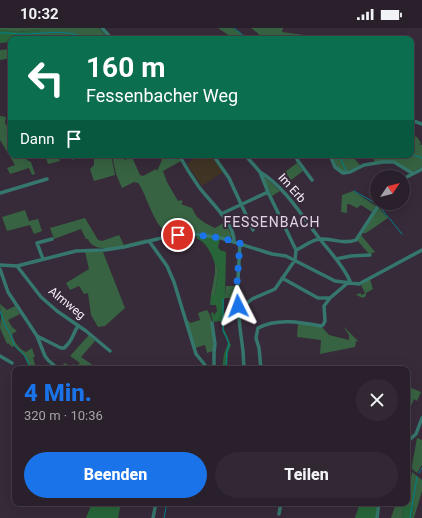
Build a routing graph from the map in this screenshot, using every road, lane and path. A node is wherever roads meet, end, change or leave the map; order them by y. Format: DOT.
graph roads {
  1 [pos="102,28"];
  2 [pos="109,36"];
  3 [pos="181,158"];
  4 [pos="215,158"];
  5 [pos="248,158"];
  6 [pos="296,158"];
  7 [pos="331,158"];
  8 [pos="422,169"];
  9 [pos="260,172"];
  10 [pos="412,173"];
  11 [pos="47,179"];
  12 [pos="312,180"];
  13 [pos="268,192"];
  14 [pos="0,193"];
  15 [pos="241,205"];
  16 [pos="375,210"];
  17 [pos="221,214"];
  18 [pos="253,230"];
  19 [pos="52,239"];
  20 [pos="320,239"];
  21 [pos="149,241"];
  22 [pos="234,242"];
  23 [pos="240,243"];
  24 [pos="296,250"];
  25 [pos="422,250"];
  26 [pos="370,255"];
  27 [pos="43,259"];
  28 [pos="336,259"];
  29 [pos="295,260"];
  30 [pos="0,266"];
  31 [pos="17,266"];
  32 [pos="0,269"];
  33 [pos="282,278"];
  34 [pos="350,282"];
  35 [pos="330,298"];
  36 [pos="239,314"];
  37 [pos="212,323"];
  38 [pos="78,326"];
  39 [pos="37,336"];
  40 [pos="110,351"];
  41 [pos="0,356"];
  42 [pos="12,363"];
  43 [pos="55,366"];
  44 [pos="205,366"];
  45 [pos="214,366"];
  46 [pos="244,366"];
  47 [pos="261,366"];
  48 [pos="422,418"];
  49 [pos="410,439"];
  50 [pos="155,506"];
  51 [pos="280,506"];
  52 [pos="380,506"];
  53 [pos="279,514"];
  54 [pos="153,518"];
  55 [pos="378,518"];
  1 -- 2 [label="street"];
  3 -- 17 [label="street"];
  4 -- 15 [label="street"];
  5 -- 9 [label="street"];
  6 -- 12 [label="street"];
  7 -- 10 [label="street"];
  8 -- 10 [label="street"];
  9 -- 13 [label="street"];
  9 -- 20 [label="street, Im Erb"];
  11 -- 14 [label="street"];
  13 -- 15 [label="street"];
  13 -- 24 [label="street"];
  15 -- 17 [label="street"];
  15 -- 18 [label="street"];
  16 -- 20 [label="street"];
  17 -- 22 [label="street"];
  19 -- 27 [label="street"];
  20 -- 24 [label="street"];
  20 -- 28 [label="street, Im Erb"];
  21 -- 22 [label="street"];
  21 -- 27 [label="street"];
  21 -- 44 [label="street"];
  22 -- 23 [label="street"];
  23 -- 29 [label="street"];
  23 -- 36 [label="street"];
  24 -- 29 [label="street"];
  25 -- 34 [label="street"];
  26 -- 28 [label="street"];
  27 -- 31 [label="street"];
  28 -- 34 [label="street, Im Erb"];
  29 -- 33 [label="street"];
  29 -- 34 [label="street"];
  30 -- 31 [label="street"];
  31 -- 38 [label="street, Almweg"];
  32 -- 39 [label="street"];
  33 -- 35 [label="street"];
  33 -- 36 [label="street"];
  34 -- 35 [label="street"];
  35 -- 47 [label="street"];
  36 -- 46 [label="street"];
  37 -- 45 [label="street"];
  38 -- 39 [label="street"];
  38 -- 40 [label="street, Almweg"];
  39 -- 43 [label="street"];
  41 -- 42 [label="street"];
  48 -- 49 [label="street"];
  50 -- 54 [label="street"];
  51 -- 53 [label="street"];
  52 -- 55 [label="street"];
}
